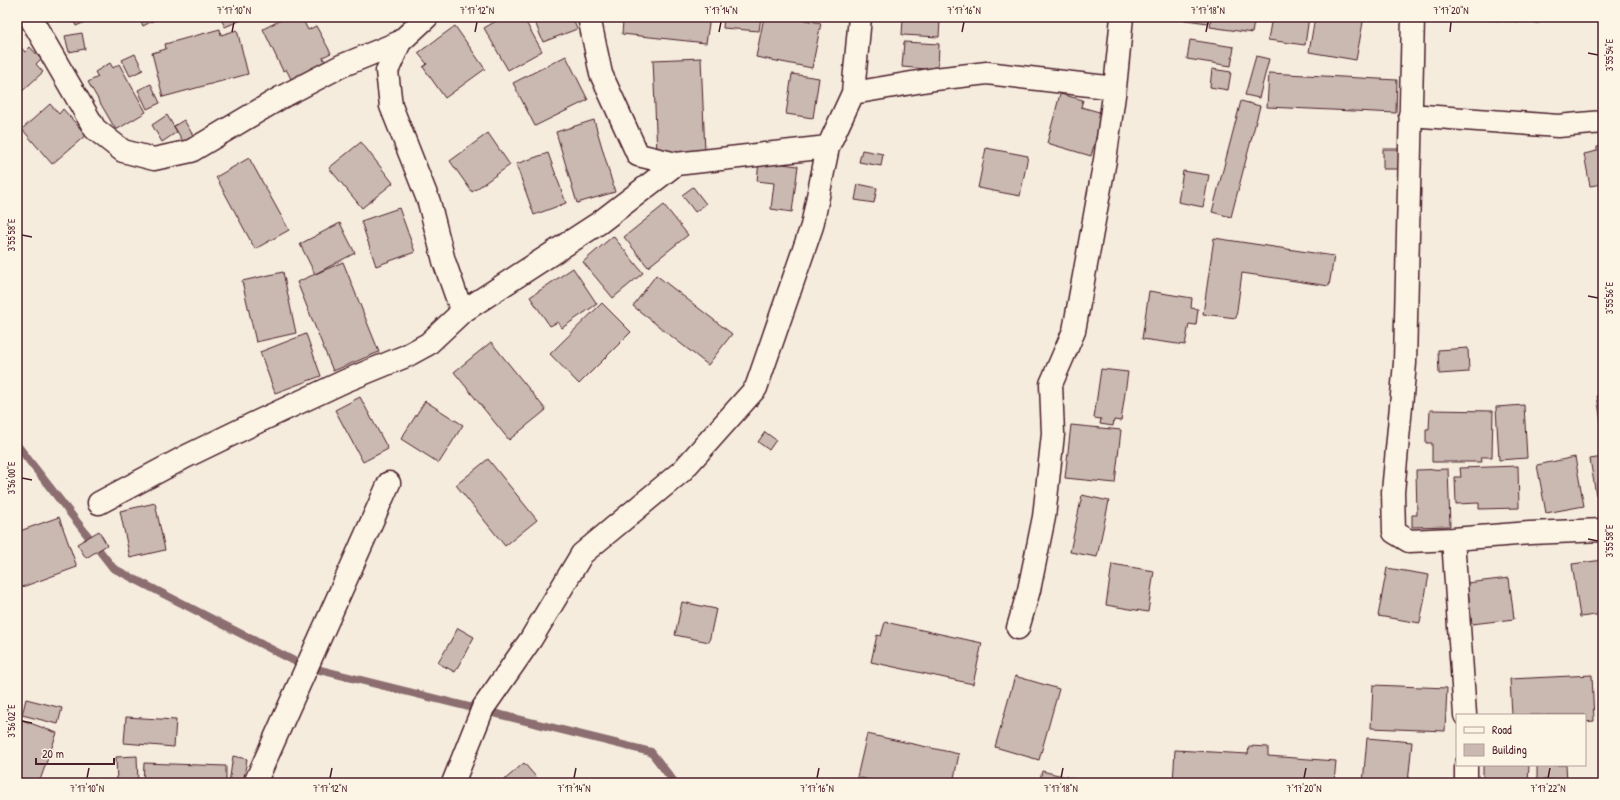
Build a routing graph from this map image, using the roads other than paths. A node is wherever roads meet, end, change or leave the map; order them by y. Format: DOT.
graph roads {
  1 [pos="30,17"];
  2 [pos="427,17"];
  3 [pos="589,17"];
  4 [pos="860,17"];
  5 [pos="1122,17"];
  6 [pos="1413,17"];
  7 [pos="400,42"];
  8 [pos="1115,88"];
  9 [pos="853,93"];
  10 [pos="1410,115"];
  11 [pos="1603,122"];
  12 [pos="828,147"];
  13 [pos="676,164"];
  14 [pos="462,312"];
  15 [pos="389,483"];
  16 [pos="98,503"];
  17 [pos="1603,530"];
  18 [pos="1453,540"];
  19 [pos="1018,628"];
  20 [pos="1465,714"];
  21 [pos="1466,766"];
  22 [pos="255,783"];
  23 [pos="453,783"];
  24 [pos="1466,783"];
  1 -- 7 [label="street"];
  2 -- 7 [label="street"];
  3 -- 13 [label="street"];
  4 -- 9 [label="street"];
  5 -- 8 [label="street"];
  6 -- 10 [label="street"];
  7 -- 14 [label="street"];
  8 -- 9 [label="street"];
  8 -- 19 [label="street"];
  9 -- 12 [label="street"];
  10 -- 11 [label="street"];
  10 -- 18 [label="street"];
  12 -- 13 [label="street"];
  12 -- 23 [label="street"];
  13 -- 14 [label="street"];
  14 -- 16 [label="street"];
  15 -- 22 [label="street"];
  17 -- 18 [label="street"];
  18 -- 20 [label="street"];
  21 -- 24 [label="street"];
}
